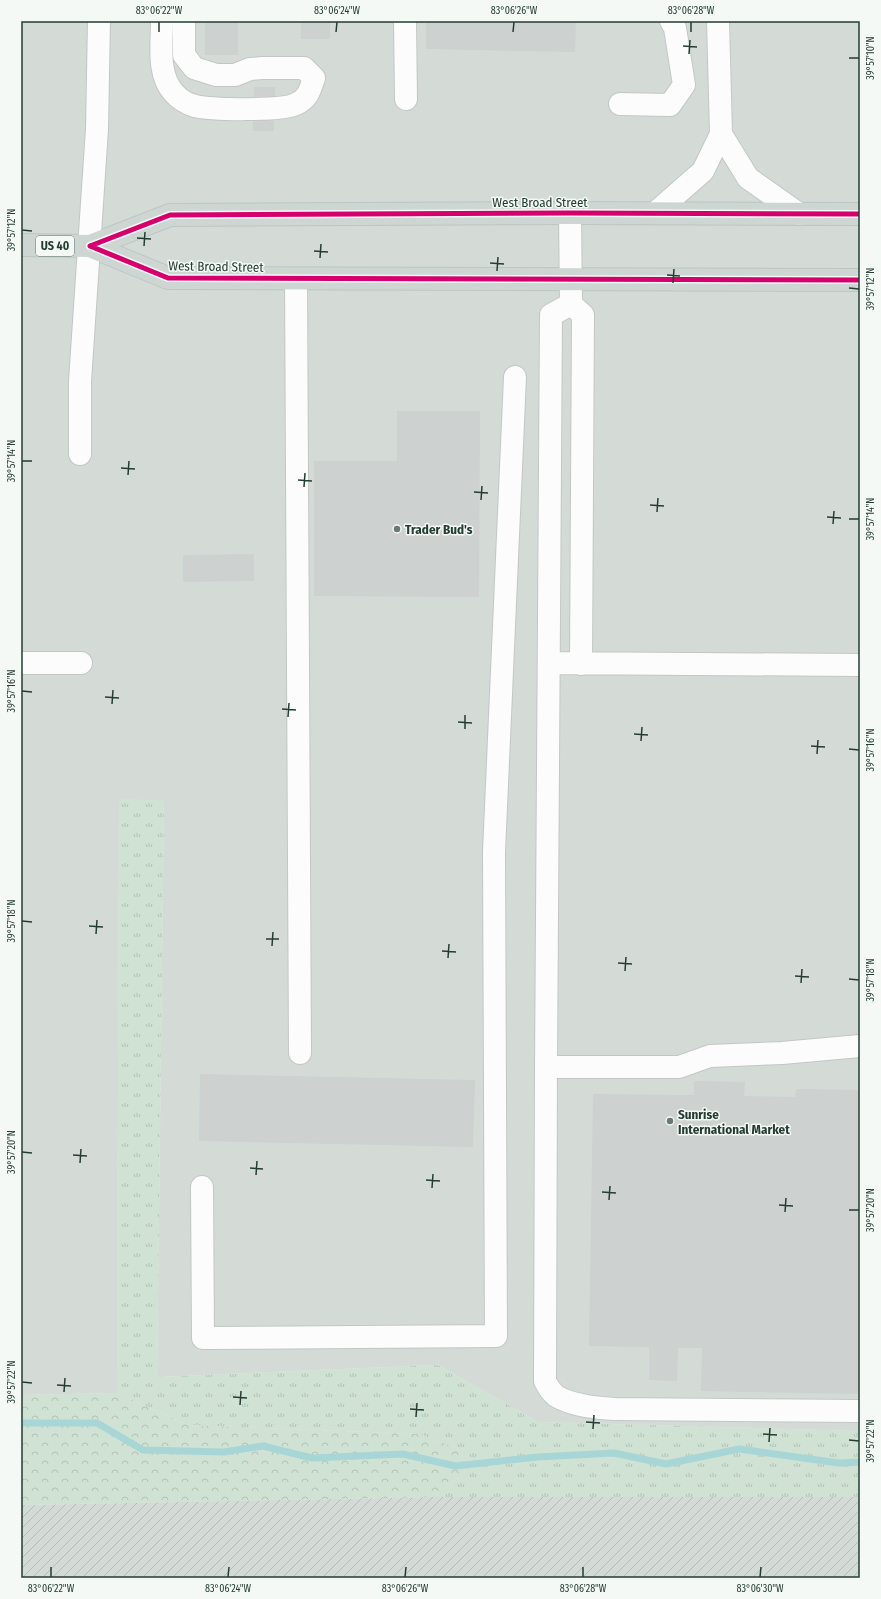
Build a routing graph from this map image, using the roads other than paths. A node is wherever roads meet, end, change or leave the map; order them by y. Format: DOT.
graph roads {
  1 [pos="99,21"];
  2 [pos="162,21"];
  3 [pos="184,21"];
  4 [pos="405,21"];
  5 [pos="670,21"];
  6 [pos="718,21"];
  7 [pos="406,99"];
  8 [pos="620,104"];
  9 [pos="721,134"];
  10 [pos="570,212"];
  11 [pos="655,213"];
  12 [pos="799,214"];
  13 [pos="860,214"];
  14 [pos="21,245"];
  15 [pos="90,246"];
  16 [pos="296,279"];
  17 [pos="571,279"];
  18 [pos="860,280"];
  19 [pos="571,304"];
  20 [pos="515,377"];
  21 [pos="80,454"];
  22 [pos="21,663"];
  23 [pos="81,663"];
  24 [pos="549,664"];
  25 [pos="581,664"];
  26 [pos="860,665"];
  27 [pos="860,1046"];
  28 [pos="300,1053"];
  29 [pos="546,1067"];
  30 [pos="202,1187"];
  31 [pos="860,1411"];
  1 -- 15 [label="lane"];
  2 -- 3 [label="lane"];
  4 -- 7 [label="lane"];
  5 -- 8 [label="lane"];
  6 -- 9 [label="lane"];
  9 -- 11 [label="lane"];
  9 -- 12 [label="lane"];
  10 -- 11 [label="main road, West Broad Street / US 40"];
  10 -- 15 [label="main road, West Broad Street / US 40"];
  10 -- 17 [label="lane"];
  11 -- 12 [label="main road, West Broad Street / US 40"];
  12 -- 13 [label="main road, West Broad Street / US 40"];
  14 -- 15 [label="main road, West Broad Street / US 40"];
  15 -- 16 [label="main road, West Broad Street / US 40"];
  15 -- 21 [label="lane"];
  16 -- 17 [label="main road, West Broad Street / US 40"];
  16 -- 28 [label="lane"];
  17 -- 18 [label="main road, West Broad Street / US 40"];
  17 -- 19 [label="lane"];
  19 -- 24 [label="lane"];
  19 -- 25 [label="lane"];
  20 -- 30 [label="lane"];
  22 -- 23 [label="lane"];
  24 -- 25 [label="lane"];
  24 -- 29 [label="lane"];
  25 -- 26 [label="lane"];
  27 -- 29 [label="lane"];
  29 -- 31 [label="lane"];
}
